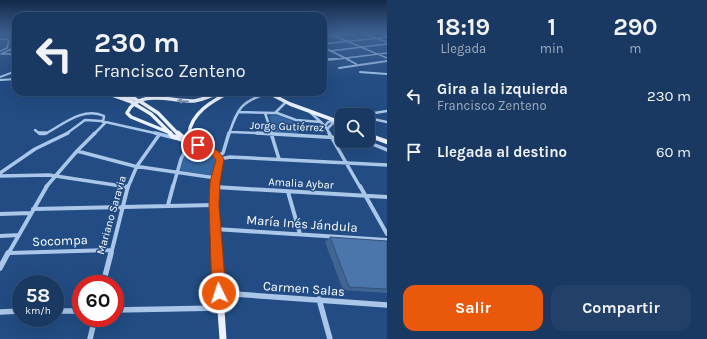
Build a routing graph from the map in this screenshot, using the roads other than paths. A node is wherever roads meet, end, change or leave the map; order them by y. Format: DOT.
graph roads {
  1 [pos="339,50"];
  2 [pos="368,50"];
  3 [pos="330,51"];
  4 [pos="0,53"];
  5 [pos="387,53"];
  6 [pos="12,54"];
  7 [pos="378,54"];
  8 [pos="387,58"];
  9 [pos="345,59"];
  10 [pos="327,60"];
  11 [pos="387,62"];
  12 [pos="357,64"];
  13 [pos="346,67"];
  14 [pos="339,68"];
  15 [pos="12,72"];
  16 [pos="360,72"];
  17 [pos="387,74"];
  18 [pos="0,77"];
  19 [pos="12,79"];
  20 [pos="0,80"];
  21 [pos="115,96"];
  22 [pos="126,96"];
  23 [pos="209,96"];
  24 [pos="222,96"];
  25 [pos="260,96"];
  26 [pos="274,96"];
  27 [pos="286,102"];
  28 [pos="309,111"];
  29 [pos="387,111"];
  30 [pos="238,112"];
  31 [pos="265,113"];
  32 [pos="275,113"];
  33 [pos="375,113"];
  34 [pos="375,119"];
  35 [pos="104,122"];
  36 [pos="322,122"];
  37 [pos="333,122"];
  38 [pos="387,122"];
  39 [pos="326,128"];
  40 [pos="35,130"];
  41 [pos="231,132"];
  42 [pos="169,133"];
  43 [pos="272,134"];
  44 [pos="159,135"];
  45 [pos="331,137"];
  46 [pos="335,137"];
  47 [pos="375,137"];
  48 [pos="176,138"];
  49 [pos="387,141"];
  50 [pos="190,144"];
  51 [pos="375,145"];
  52 [pos="77,150"];
  53 [pos="387,150"];
  54 [pos="219,157"];
  55 [pos="279,159"];
  56 [pos="346,163"];
  57 [pos="387,164"];
  58 [pos="137,166"];
  59 [pos="178,172"];
  60 [pos="0,173"];
  61 [pos="0,176"];
  62 [pos="55,176"];
  63 [pos="216,178"];
  64 [pos="128,187"];
  65 [pos="215,187"];
  66 [pos="288,192"];
  67 [pos="365,196"];
  68 [pos="387,197"];
  69 [pos="168,205"];
  70 [pos="214,205"];
  71 [pos="122,207"];
  72 [pos="32,211"];
  73 [pos="0,214"];
  74 [pos="215,229"];
  75 [pos="300,234"];
  76 [pos="387,234"];
  77 [pos="19,235"];
  78 [pos="0,236"];
  79 [pos="387,240"];
  80 [pos="111,250"];
  81 [pos="9,253"];
  82 [pos="0,268"];
  83 [pos="105,275"];
  84 [pos="219,293"];
  85 [pos="319,299"];
  86 [pos="387,305"];
  87 [pos="220,308"];
  88 [pos="124,310"];
  89 [pos="0,312"];
  90 [pos="12,312"];
  91 [pos="92,327"];
  92 [pos="90,339"];
  93 [pos="223,339"];
  94 [pos="330,339"];
  1 -- 3 [label="street"];
  2 -- 7 [label="street"];
  3 -- 9 [label="street"];
  4 -- 6 [label="street"];
  5 -- 7 [label="street"];
  7 -- 8 [label="street"];
  7 -- 9 [label="street"];
  9 -- 10 [label="street"];
  9 -- 12 [label="street"];
  11 -- 12 [label="street"];
  11 -- 13 [label="street"];
  12 -- 13 [label="street"];
  13 -- 14 [label="street"];
  15 -- 18 [label="street"];
  16 -- 17 [label="street"];
  19 -- 20 [label="street"];
  21 -- 42 [label="main road, bridge"];
  22 -- 50 [label="main road, bridge"];
  23 -- 42 [label="main road, one-way"];
  24 -- 50 [label="main road"];
  25 -- 30 [label="street"];
  26 -- 27 [label="main road"];
  27 -- 28 [label="main road"];
  27 -- 32 [label="street"];
  28 -- 36 [label="street"];
  28 -- 37 [label="main road"];
  29 -- 33 [label="street"];
  30 -- 31 [label="street"];
  30 -- 41 [label="street"];
  31 -- 32 [label="street"];
  31 -- 43 [label="street"];
  32 -- 36 [label="street"];
  34 -- 38 [label="street"];
  35 -- 40 [label="street"];
  35 -- 44 [label="street"];
  35 -- 52 [label="street"];
  35 -- 60 [label="street"];
  36 -- 39 [label="street"];
  37 -- 39 [label="street"];
  39 -- 45 [label="street"];
  41 -- 43 [label="street, Jorge Gutiérrez"];
  41 -- 54 [label="street"];
  42 -- 48 [label="main road"];
  43 -- 45 [label="street, Jorge Gutiérrez"];
  43 -- 55 [label="street"];
  44 -- 48 [label="street"];
  44 -- 58 [label="street, Mariano Saravia"];
  45 -- 46 [label="street, Jorge Gutiérrez"];
  45 -- 56 [label="street"];
  47 -- 49 [label="main road"];
  48 -- 50 [label="main road"];
  50 -- 54 [label="main road"];
  50 -- 59 [label="street"];
  51 -- 53 [label="street"];
  52 -- 58 [label="street"];
  52 -- 62 [label="street"];
  54 -- 55 [label="street"];
  54 -- 63 [label="main road"];
  55 -- 56 [label="street"];
  56 -- 57 [label="street"];
  56 -- 67 [label="street"];
  58 -- 59 [label="street"];
  58 -- 64 [label="street, Mariano Saravia"];
  59 -- 63 [label="street"];
  59 -- 69 [label="street"];
  61 -- 62 [label="street"];
  62 -- 64 [label="street"];
  62 -- 72 [label="street"];
  63 -- 65 [label="main road"];
  64 -- 71 [label="street, Mariano Saravia"];
  65 -- 66 [label="street, Amalia Aybar"];
  65 -- 70 [label="main road"];
  66 -- 67 [label="street, Amalia Aybar"];
  66 -- 75 [label="street"];
  67 -- 68 [label="street, Amalia Aybar"];
  67 -- 76 [label="street"];
  69 -- 70 [label="street"];
  69 -- 71 [label="street"];
  70 -- 74 [label="main road"];
  71 -- 72 [label="street"];
  71 -- 80 [label="street, Mariano Saravia"];
  72 -- 73 [label="street"];
  72 -- 77 [label="street"];
  74 -- 75 [label="street, María Inés Jándula"];
  74 -- 84 [label="main road"];
  75 -- 79 [label="street, María Inés Jándula"];
  77 -- 78 [label="street"];
  77 -- 81 [label="street"];
  80 -- 81 [label="street, Socompa"];
  80 -- 83 [label="street, Mariano Saravia"];
  81 -- 82 [label="street"];
  84 -- 85 [label="street, Carmen Salas"];
  84 -- 87 [label="main road"];
  85 -- 86 [label="street, Carmen Salas"];
  85 -- 94 [label="street"];
  87 -- 88 [label="street"];
  87 -- 93 [label="main road"];
  89 -- 90 [label="street"];
  91 -- 92 [label="street"];
}
